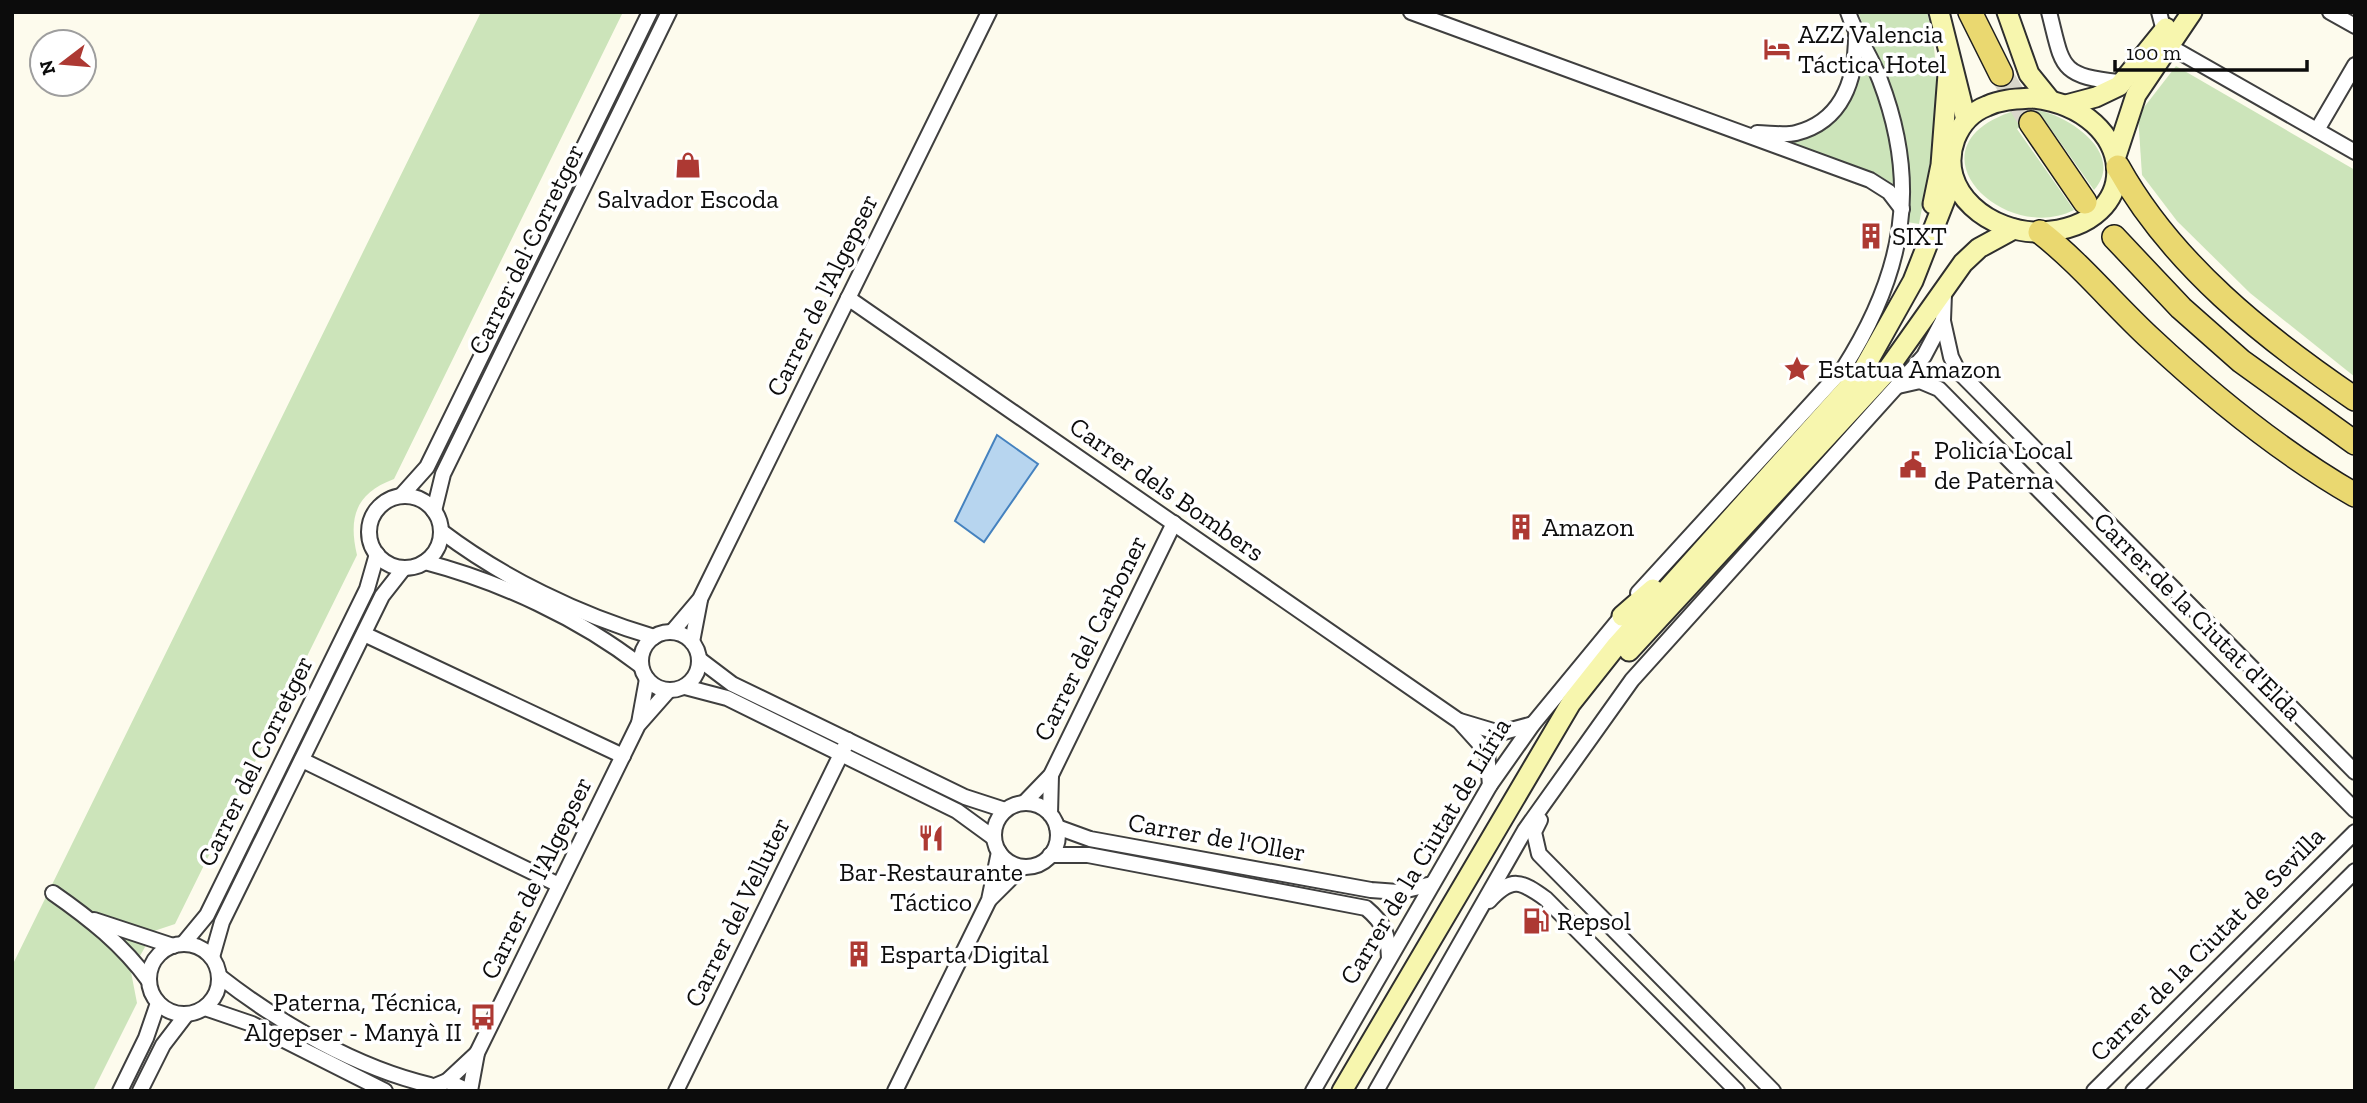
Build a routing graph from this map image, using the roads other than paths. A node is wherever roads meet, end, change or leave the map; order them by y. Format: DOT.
graph roads {
  1 [pos="650,12"];
  2 [pos="669,12"];
  3 [pos="989,12"];
  4 [pos="1411,12"];
  5 [pos="1848,12"];
  6 [pos="1939,12"];
  7 [pos="1970,12"];
  8 [pos="2007,12"];
  9 [pos="2049,12"];
  10 [pos="2178,12"];
  11 [pos="2192,12"];
  12 [pos="2330,12"];
  13 [pos="2355,26"];
  14 [pos="2164,30"];
  15 [pos="1856,33"];
  16 [pos="1949,61"];
  17 [pos="2355,65"];
  18 [pos="2001,74"];
  19 [pos="2122,81"];
  20 [pos="2036,83"];
  21 [pos="2058,103"];
  22 [pos="1966,120"];
  23 [pos="2031,123"];
  24 [pos="2317,130"];
  25 [pos="1744,132"];
  26 [pos="2355,152"];
  27 [pos="2117,162"];
  28 [pos="1953,179"];
  29 [pos="2085,202"];
  30 [pos="1902,209"];
  31 [pos="2014,229"];
  32 [pos="2114,237"];
  33 [pos="2049,239"];
  34 [pos="1923,253"];
  35 [pos="1944,294"];
  36 [pos="848,298"];
  37 [pos="1943,320"];
  38 [pos="1966,380"];
  39 [pos="1898,386"];
  40 [pos="1948,398"];
  41 [pos="2355,399"];
  42 [pos="2355,443"];
  43 [pos="1763,480"];
  44 [pos="401,496"];
  45 [pos="2355,497"];
  46 [pos="434,511"];
  47 [pos="1174,523"];
  48 [pos="441,531"];
  49 [pos="377,554"];
  50 [pos="425,562"];
  51 [pos="404,568"];
  52 [pos="700,599"];
  53 [pos="1622,616"];
  54 [pos="672,632"];
  55 [pos="364,634"];
  56 [pos="654,637"];
  57 [pos="692,642"];
  58 [pos="699,659"];
  59 [pos="644,673"];
  60 [pos="685,687"];
  61 [pos="668,691"];
  62 [pos="1459,720"];
  63 [pos="1534,724"];
  64 [pos="638,725"];
  65 [pos="848,740"];
  66 [pos="1541,752"];
  67 [pos="841,754"];
  68 [pos="623,756"];
  69 [pos="302,760"];
  70 [pos="2355,772"];
  71 [pos="1051,775"];
  72 [pos="1557,784"];
  73 [pos="1490,785"];
  74 [pos="1024,803"];
  75 [pos="1005,810"];
  76 [pos="2355,810"];
  77 [pos="1053,820"];
  78 [pos="2355,832"];
  79 [pos="994,838"];
  80 [pos="999,852"];
  81 [pos="1050,855"];
  82 [pos="1022,867"];
  83 [pos="2355,871"];
  84 [pos="1432,884"];
  85 [pos="559,885"];
  86 [pos="1371,890"];
  87 [pos="52,893"];
  88 [pos="989,900"];
  89 [pos="1366,908"];
  90 [pos="1479,912"];
  91 [pos="1602,917"];
  92 [pos="89,918"];
  93 [pos="1583,935"];
  94 [pos="178,945"];
  95 [pos="212,957"];
  96 [pos="1389,958"];
  97 [pos="219,976"];
  98 [pos="149,981"];
  99 [pos="158,1003"];
  100 [pos="205,1008"];
  101 [pos="186,1015"];
  102 [pos="477,1053"];
  103 [pos="447,1081"];
  104 [pos="427,1088"];
  105 [pos="120,1091"];
  106 [pos="140,1091"];
  107 [pos="385,1091"];
  108 [pos="470,1091"];
  109 [pos="676,1091"];
  110 [pos="895,1091"];
  111 [pos="1312,1091"];
  112 [pos="1342,1091"];
  113 [pos="1376,1091"];
  114 [pos="1737,1091"];
  115 [pos="1773,1091"];
  116 [pos="2094,1091"];
  117 [pos="2133,1091"];
  1 -- 44 [label="street, Carrer del Corretger"];
  2 -- 46 [label="street, Carrer del Corretger"];
  3 -- 36 [label="street, Carrer de l'Algepser"];
  4 -- 25 [label="street"];
  5 -- 15 [label="street, Carrer de la Ciutat de Llíria"];
  6 -- 16 [label="street"];
  7 -- 18 [label="main road"];
  8 -- 20 [label="street"];
  9 -- 19 [label="street"];
  10 -- 14 [label="street"];
  11 -- 14 [label="street"];
  12 -- 13 [label="street"];
  14 -- 19 [label="street"];
  14 -- 24 [label="street"];
  14 -- 27 [label="street"];
  15 -- 25 [label="street"];
  15 -- 30 [label="street, Carrer de la Ciutat de Llíria"];
  16 -- 22 [label="street"];
  16 -- 34 [label="street"];
  17 -- 24 [label="street"];
  19 -- 20 [label="street"];
  19 -- 21 [label="street"];
  20 -- 21 [label="street"];
  21 -- 22 [label="street"];
  21 -- 27 [label="street"];
  22 -- 28 [label="street"];
  23 -- 29 [label="main road"];
  24 -- 26 [label="street"];
  25 -- 30 [label="street"];
  27 -- 33 [label="street"];
  27 -- 41 [label="main road"];
  28 -- 31 [label="street"];
  28 -- 34 [label="street, Carrer de la Ciutat de Llíria"];
  30 -- 53 [label="street, Carrer de la Ciutat de Llíria"];
  31 -- 33 [label="street"];
  31 -- 35 [label="street, Carrer de la Ciutat de Llíria"];
  32 -- 42 [label="main road"];
  33 -- 35 [label="street"];
  33 -- 45 [label="main road"];
  34 -- 43 [label="street, Carrer de la Ciutat de Llíria"];
  35 -- 37 [label="street, Carrer de la Ciutat de Llíria"];
  35 -- 66 [label="street, Carrer de la Ciutat de Llíria"];
  36 -- 47 [label="street, Carrer dels Bombers"];
  36 -- 52 [label="street, Carrer de l'Algepser"];
  37 -- 38 [label="street, Carrer de la Ciutat d'Elda"];
  37 -- 39 [label="street, Carrer de la Ciutat de Llíria"];
  38 -- 40 [label="street"];
  38 -- 70 [label="street, Carrer de la Ciutat d'Elda"];
  39 -- 40 [label="street, Carrer de la Ciutat d'Elda"];
  39 -- 72 [label="street, Carrer de la Ciutat de Llíria"];
  40 -- 76 [label="street, Carrer de la Ciutat d'Elda"];
  43 -- 53 [label="street"];
  43 -- 66 [label="street, Carrer de la Ciutat de Llíria"];
  44 -- 46 [label="street"];
  44 -- 49 [label="street"];
  46 -- 48 [label="street"];
  47 -- 62 [label="street, Carrer dels Bombers"];
  47 -- 71 [label="street, Carrer del Carboner"];
  48 -- 50 [label="street"];
  48 -- 56 [label="street"];
  49 -- 51 [label="street"];
  49 -- 94 [label="street, Carrer del Corretger"];
  50 -- 51 [label="street"];
  50 -- 59 [label="street"];
  51 -- 55 [label="street, Carrer del Corretger"];
  52 -- 54 [label="street"];
  52 -- 57 [label="street"];
  53 -- 63 [label="street, Carrer de la Ciutat de Llíria"];
  54 -- 56 [label="street"];
  54 -- 57 [label="street"];
  55 -- 68 [label="street"];
  55 -- 69 [label="street, Carrer del Corretger"];
  56 -- 59 [label="street"];
  57 -- 58 [label="street"];
  58 -- 60 [label="street"];
  58 -- 65 [label="street"];
  59 -- 61 [label="street"];
  59 -- 64 [label="street"];
  60 -- 61 [label="street"];
  60 -- 67 [label="street"];
  61 -- 64 [label="street"];
  62 -- 63 [label="street, Carrer dels Bombers"];
  62 -- 73 [label="street, Carrer dels Bombers"];
  63 -- 73 [label="street, Carrer de la Ciutat de Llíria"];
  64 -- 68 [label="street, Carrer de l'Algepser"];
  65 -- 67 [label="street"];
  65 -- 75 [label="street"];
  66 -- 112 [label="street, Carrer de la Ciutat de Llíria"];
  67 -- 79 [label="street"];
  67 -- 109 [label="street, Carrer del Velluter"];
  68 -- 85 [label="street, Carrer de l'Algepser"];
  69 -- 85 [label="street"];
  69 -- 95 [label="street, Carrer del Corretger"];
  71 -- 74 [label="street, Carrer del Carboner"];
  71 -- 77 [label="street, Carrer del Carboner"];
  72 -- 90 [label="street, Carrer de la Ciutat de Llíria"];
  72 -- 91 [label="street"];
  73 -- 84 [label="street, Carrer de la Ciutat de Llíria"];
  74 -- 75 [label="street"];
  74 -- 77 [label="street"];
  75 -- 79 [label="street"];
  77 -- 81 [label="street"];
  77 -- 86 [label="street, Carrer de l'Oller"];
  78 -- 116 [label="street, Carrer de la Ciutat de Sevilla"];
  79 -- 80 [label="street"];
  80 -- 82 [label="street"];
  80 -- 88 [label="street"];
  81 -- 82 [label="street"];
  81 -- 89 [label="street, Carrer de l'Oller"];
  82 -- 88 [label="street"];
  83 -- 117 [label="street, Carrer de la Ciutat de Sevilla"];
  84 -- 86 [label="street, Carrer de l'Oller"];
  84 -- 96 [label="street, Carrer de la Ciutat de Llíria"];
  85 -- 102 [label="street, Carrer de l'Algepser"];
  86 -- 89 [label="street"];
  87 -- 92 [label="street"];
  88 -- 110 [label="street"];
  89 -- 96 [label="street"];
  90 -- 93 [label="street"];
  90 -- 113 [label="street, Carrer de la Ciutat de Llíria"];
  91 -- 93 [label="street"];
  91 -- 115 [label="street"];
  92 -- 94 [label="street"];
  92 -- 98 [label="street"];
  93 -- 114 [label="street"];
  94 -- 95 [label="street"];
  94 -- 98 [label="street"];
  95 -- 97 [label="street"];
  96 -- 111 [label="street, Carrer de la Ciutat de Llíria"];
  97 -- 100 [label="street"];
  97 -- 104 [label="street"];
  98 -- 99 [label="street"];
  99 -- 101 [label="street"];
  99 -- 105 [label="street"];
  100 -- 101 [label="street"];
  100 -- 107 [label="street"];
  101 -- 106 [label="street"];
  102 -- 103 [label="street"];
  102 -- 108 [label="street"];
  103 -- 104 [label="street"];
  103 -- 108 [label="street"];
}
